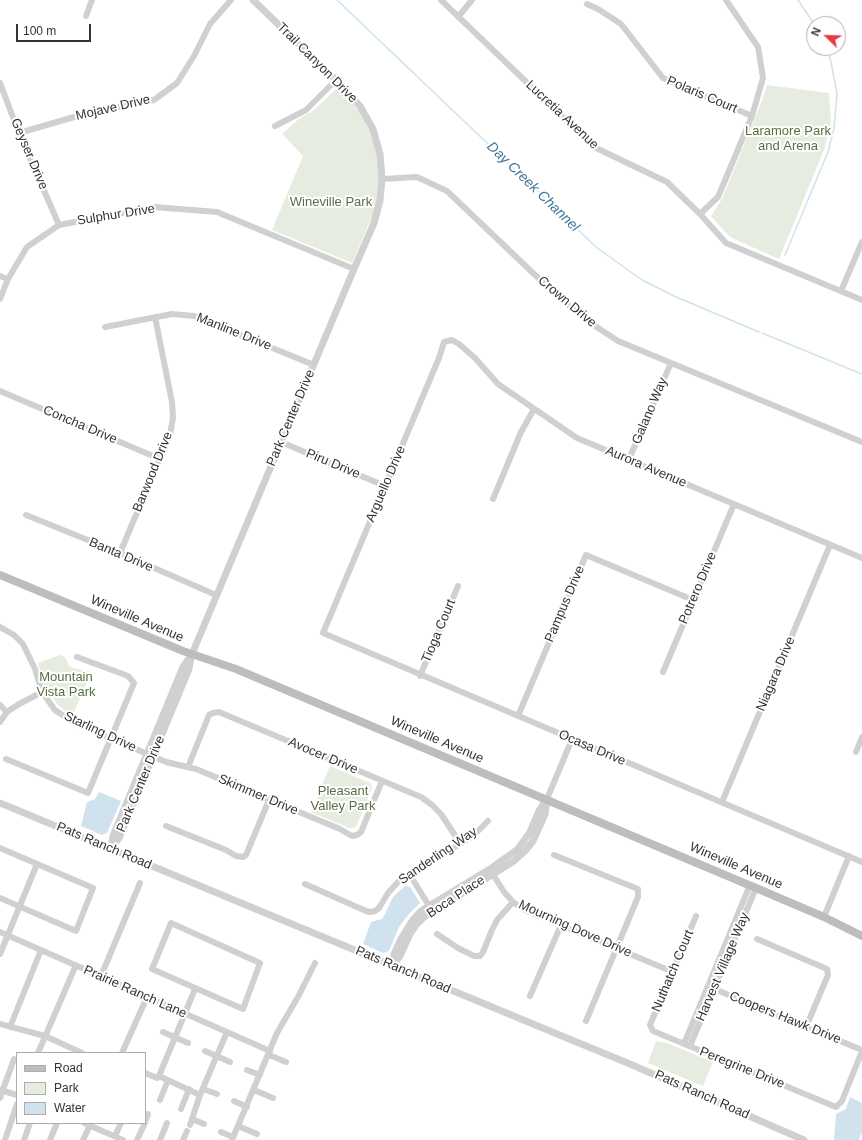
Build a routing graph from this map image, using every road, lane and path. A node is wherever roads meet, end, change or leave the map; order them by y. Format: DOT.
graph roads {
  1 [pos="92,0"];
  2 [pos="231,0"];
  3 [pos="253,0"];
  4 [pos="441,0"];
  5 [pos="472,0"];
  6 [pos="726,0"];
  7 [pos="587,4"];
  8 [pos="86,16"];
  9 [pos="458,17"];
  10 [pos="336,80"];
  11 [pos="0,83"];
  12 [pos="752,116"];
  13 [pos="275,126"];
  14 [pos="19,133"];
  15 [pos="382,178"];
  16 [pos="700,214"];
  17 [pos="59,225"];
  18 [pos="862,242"];
  19 [pos="354,269"];
  20 [pos="0,276"];
  21 [pos="8,279"];
  22 [pos="841,291"];
  23 [pos="0,299"];
  24 [pos="862,300"];
  25 [pos="154,317"];
  26 [pos="105,327"];
  27 [pos="452,340"];
  28 [pos="671,363"];
  29 [pos="314,365"];
  30 [pos="0,391"];
  31 [pos="534,409"];
  32 [pos="281,442"];
  33 [pos="862,442"];
  34 [pos="160,458"];
  35 [pos="629,459"];
  36 [pos="385,486"];
  37 [pos="493,499"];
  38 [pos="734,504"];
  39 [pos="26,515"];
  40 [pos="830,545"];
  41 [pos="120,553"];
  42 [pos="862,558"];
  43 [pos="0,575"];
  44 [pos="458,586"];
  45 [pos="216,595"];
  46 [pos="693,600"];
  47 [pos="0,627"];
  48 [pos="323,633"];
  49 [pos="192,654"];
  50 [pos="77,657"];
  51 [pos="663,672"];
  52 [pos="420,676"];
  53 [pos="42,692"];
  54 [pos="0,705"];
  55 [pos="7,712"];
  56 [pos="518,716"];
  57 [pos="0,722"];
  58 [pos="862,737"];
  59 [pos="111,739"];
  60 [pos="572,739"];
  61 [pos="856,752"];
  62 [pos="150,755"];
  63 [pos="6,759"];
  64 [pos="188,767"];
  65 [pos="382,781"];
  66 [pos="547,799"];
  67 [pos="269,800"];
  68 [pos="0,802"];
  69 [pos="722,802"];
  70 [pos="488,821"];
  71 [pos="166,826"];
  72 [pos="460,843"];
  73 [pos="0,848"];
  74 [pos="111,848"];
  75 [pos="554,855"];
  76 [pos="849,856"];
  77 [pos="862,862"];
  78 [pos="37,864"];
  79 [pos="491,872"];
  80 [pos="410,875"];
  81 [pos="140,883"];
  82 [pos="305,884"];
  83 [pos="753,887"];
  84 [pos="0,898"];
  85 [pos="513,902"];
  86 [pos="19,907"];
  87 [pos="431,909"];
  88 [pos="696,916"];
  89 [pos="824,917"];
  90 [pos="561,925"];
  91 [pos="0,932"];
  92 [pos="437,934"];
  93 [pos="7,935"];
  94 [pos="862,936"];
  95 [pos="757,939"];
  96 [pos="617,948"];
  97 [pos="41,950"];
  98 [pos="0,954"];
  99 [pos="315,963"];
  100 [pos="76,966"];
  101 [pos="392,966"];
  102 [pos="673,972"];
  103 [pos="101,976"];
  104 [pos="711,988"];
  105 [pos="195,989"];
  106 [pos="530,996"];
  107 [pos="147,997"];
  108 [pos="185,1013"];
  109 [pos="586,1021"];
  110 [pos="0,1024"];
  111 [pos="650,1025"];
  112 [pos="806,1026"];
  113 [pos="10,1027"];
  114 [pos="163,1032"];
  115 [pos="227,1032"];
  116 [pos="45,1036"];
  117 [pos="175,1037"];
  118 [pos="188,1043"];
  119 [pos="687,1045"];
  120 [pos="862,1050"];
  121 [pos="204,1051"];
  122 [pos="38,1052"];
  123 [pos="80,1052"];
  124 [pos="122,1052"];
  125 [pos="269,1053"];
  126 [pos="217,1056"];
  127 [pos="14,1059"];
  128 [pos="230,1062"];
  129 [pos="286,1062"];
  130 [pos="247,1070"];
  131 [pos="146,1075"];
  132 [pos="260,1075"];
  133 [pos="159,1076"];
  134 [pos="168,1080"];
  135 [pos="188,1089"];
  136 [pos="254,1090"];
  137 [pos="1,1091"];
  138 [pos="202,1092"];
  139 [pos="217,1094"];
  140 [pos="16,1095"];
  141 [pos="0,1098"];
  142 [pos="273,1098"];
  143 [pos="160,1100"];
  144 [pos="234,1101"];
  145 [pos="16,1107"];
  146 [pos="246,1107"];
  147 [pos="181,1109"];
  148 [pos="148,1114"];
  149 [pos="146,1120"];
  150 [pos="167,1123"];
  151 [pos="30,1124"];
  152 [pos="57,1124"];
  153 [pos="87,1124"];
  154 [pos="120,1124"];
  155 [pos="145,1124"];
  156 [pos="204,1124"];
  157 [pos="97,1126"];
  158 [pos="238,1126"];
  159 [pos="187,1131"];
  160 [pos="221,1132"];
  161 [pos="257,1134"];
  162 [pos="113,1137"];
  163 [pos="233,1139"];
  164 [pos="5,1140"];
  165 [pos="24,1140"];
  166 [pos="50,1140"];
  167 [pos="83,1140"];
  168 [pos="123,1140"];
  169 [pos="137,1140"];
  170 [pos="160,1140"];
  171 [pos="183,1140"];
  172 [pos="804,1140"];
  1 -- 8 [label="street"];
  2 -- 14 [label="street, Mojave Drive"];
  3 -- 10 [label="street, Trail Canyon Drive"];
  4 -- 9 [label="street, Lucretia Avenue"];
  5 -- 9 [label="street"];
  6 -- 12 [label="street"];
  7 -- 12 [label="street, Polaris Court"];
  9 -- 16 [label="street, Lucretia Avenue"];
  10 -- 13 [label="street"];
  10 -- 15 [label="street, Trail Canyon Drive"];
  11 -- 14 [label="street, Geyser Drive"];
  12 -- 16 [label="street"];
  14 -- 17 [label="street, Geyser Drive"];
  15 -- 19 [label="street, Park Center Drive"];
  15 -- 28 [label="street, Crown Drive"];
  16 -- 22 [label="street, Lucretia Avenue"];
  17 -- 19 [label="street, Sulphur Drive"];
  17 -- 21 [label="street, Sulphur Drive"];
  18 -- 22 [label="street"];
  19 -- 29 [label="street, Park Center Drive"];
  20 -- 21 [label="street"];
  21 -- 23 [label="street, Sulphur Drive"];
  22 -- 24 [label="street, Lucretia Avenue"];
  25 -- 26 [label="street, Manline Drive"];
  25 -- 29 [label="street, Manline Drive"];
  25 -- 34 [label="street, Barwood Drive"];
  27 -- 31 [label="street, Aurora Avenue"];
  27 -- 36 [label="street, Arguello Drive"];
  28 -- 33 [label="street, Crown Drive"];
  28 -- 35 [label="street, Galano Way"];
  29 -- 32 [label="street, Park Center Drive"];
  30 -- 34 [label="street, Concha Drive"];
  31 -- 35 [label="street, Aurora Avenue"];
  31 -- 37 [label="street"];
  32 -- 36 [label="street, Piru Drive"];
  32 -- 45 [label="street, Park Center Drive"];
  34 -- 41 [label="street, Barwood Drive"];
  35 -- 38 [label="street, Aurora Avenue"];
  36 -- 48 [label="street, Arguello Drive"];
  38 -- 40 [label="street, Aurora Avenue"];
  38 -- 46 [label="street, Potrero Drive"];
  39 -- 41 [label="street, Banta Drive"];
  40 -- 42 [label="street, Aurora Avenue"];
  40 -- 69 [label="street, Niagara Drive"];
  41 -- 45 [label="street, Banta Drive"];
  43 -- 49 [label="main road, Wineville Avenue"];
  44 -- 52 [label="street, Tioga Court"];
  45 -- 49 [label="street, Park Center Drive"];
  46 -- 51 [label="street, Potrero Drive"];
  46 -- 56 [label="street, Pampus Drive"];
  47 -- 53 [label="street, Starling Drive"];
  48 -- 52 [label="street, Ocasa Drive"];
  49 -- 62 [label="street, Park Center Drive"];
  49 -- 66 [label="main road, Wineville Avenue"];
  50 -- 59 [label="street"];
  52 -- 56 [label="street, Ocasa Drive"];
  53 -- 55 [label="street"];
  53 -- 59 [label="street, Starling Drive"];
  54 -- 55 [label="street"];
  55 -- 57 [label="street"];
  56 -- 60 [label="street, Ocasa Drive"];
  58 -- 61 [label="street"];
  59 -- 62 [label="street, Starling Drive"];
  59 -- 63 [label="street"];
  60 -- 66 [label="street, Boca Place"];
  60 -- 69 [label="street, Ocasa Drive"];
  62 -- 64 [label="street, Skimmer Drive"];
  62 -- 74 [label="street, Park Center Drive"];
  64 -- 65 [label="street, Avocer Drive"];
  64 -- 67 [label="street, Skimmer Drive"];
  65 -- 67 [label="street, Skimmer Drive"];
  65 -- 72 [label="street, Avocer Drive"];
  66 -- 79 [label="street, Boca Place"];
  66 -- 83 [label="main road, Wineville Avenue"];
  67 -- 71 [label="street"];
  68 -- 74 [label="street, Pats Ranch Road"];
  69 -- 76 [label="street, Ocasa Drive"];
  70 -- 72 [label="street, Sanderling Way"];
  72 -- 80 [label="street, Sanderling Way"];
  73 -- 78 [label="street"];
  74 -- 101 [label="street, Pats Ranch Road"];
  75 -- 96 [label="street"];
  76 -- 77 [label="street, Ocasa Drive"];
  76 -- 89 [label="street"];
  78 -- 86 [label="street"];
  78 -- 86 [label="street"];
  79 -- 85 [label="street, Mourning Dove Drive"];
  79 -- 87 [label="street, Boca Place"];
  80 -- 82 [label="street, Sanderling Way"];
  80 -- 87 [label="street"];
  81 -- 103 [label="street"];
  83 -- 89 [label="main road, Wineville Avenue"];
  83 -- 104 [label="street, Harvest Village Way"];
  84 -- 86 [label="street"];
  85 -- 90 [label="street, Mourning Dove Drive"];
  85 -- 92 [label="street"];
  86 -- 93 [label="street"];
  87 -- 101 [label="street, Boca Place"];
  88 -- 102 [label="street, Nuthatch Court"];
  89 -- 94 [label="main road, Wineville Avenue"];
  90 -- 96 [label="street, Mourning Dove Drive"];
  90 -- 106 [label="street"];
  91 -- 93 [label="street, Prairie Ranch Lane"];
  93 -- 97 [label="street, Prairie Ranch Lane"];
  93 -- 98 [label="street"];
  95 -- 112 [label="street"];
  96 -- 102 [label="street, Mourning Dove Drive"];
  96 -- 109 [label="street"];
  97 -- 100 [label="street, Prairie Ranch Lane"];
  97 -- 113 [label="street"];
  99 -- 125 [label="street"];
  100 -- 103 [label="street, Prairie Ranch Lane"];
  100 -- 116 [label="street"];
  101 -- 172 [label="street, Pats Ranch Road"];
  102 -- 111 [label="street, Nuthatch Court"];
  103 -- 107 [label="street, Prairie Ranch Lane"];
  104 -- 112 [label="street, Coopers Hawk Drive"];
  104 -- 119 [label="street, Harvest Village Way"];
  105 -- 105 [label="street"];
  105 -- 108 [label="street"];
  107 -- 108 [label="street, Prairie Ranch Lane"];
  107 -- 124 [label="street"];
  108 -- 115 [label="street, Prairie Ranch Lane"];
  108 -- 117 [label="street"];
  110 -- 113 [label="street"];
  111 -- 119 [label="street, Peregrine Drive"];
  112 -- 120 [label="street, Coopers Hawk Drive"];
  113 -- 116 [label="street"];
  114 -- 117 [label="street"];
  115 -- 125 [label="street, Prairie Ranch Lane"];
  115 -- 126 [label="street"];
  116 -- 122 [label="street"];
  116 -- 123 [label="street"];
  117 -- 118 [label="street"];
  117 -- 133 [label="street"];
  119 -- 120 [label="street, Peregrine Drive"];
  121 -- 126 [label="street"];
  125 -- 129 [label="street, Prairie Ranch Lane"];
  125 -- 132 [label="street"];
  126 -- 128 [label="street"];
  126 -- 138 [label="street"];
  127 -- 137 [label="street"];
  130 -- 132 [label="street"];
  131 -- 133 [label="street"];
  132 -- 136 [label="street"];
  133 -- 134 [label="street"];
  134 -- 135 [label="street"];
  134 -- 143 [label="street"];
  135 -- 138 [label="street"];
  135 -- 147 [label="street"];
  136 -- 142 [label="street"];
  136 -- 146 [label="street"];
  137 -- 140 [label="street"];
  137 -- 141 [label="street"];
  138 -- 139 [label="street"];
  138 -- 156 [label="street"];
  144 -- 146 [label="street"];
  145 -- 164 [label="street"];
  146 -- 158 [label="street"];
  148 -- 149 [label="street"];
  150 -- 170 [label="street"];
  151 -- 165 [label="street"];
  152 -- 166 [label="street"];
  153 -- 157 [label="street"];
  153 -- 167 [label="street"];
  154 -- 162 [label="street"];
  155 -- 169 [label="street"];
  157 -- 162 [label="street"];
  158 -- 161 [label="street"];
  158 -- 163 [label="street"];
  159 -- 171 [label="street"];
  160 -- 163 [label="street"];
  162 -- 168 [label="street"];
}
